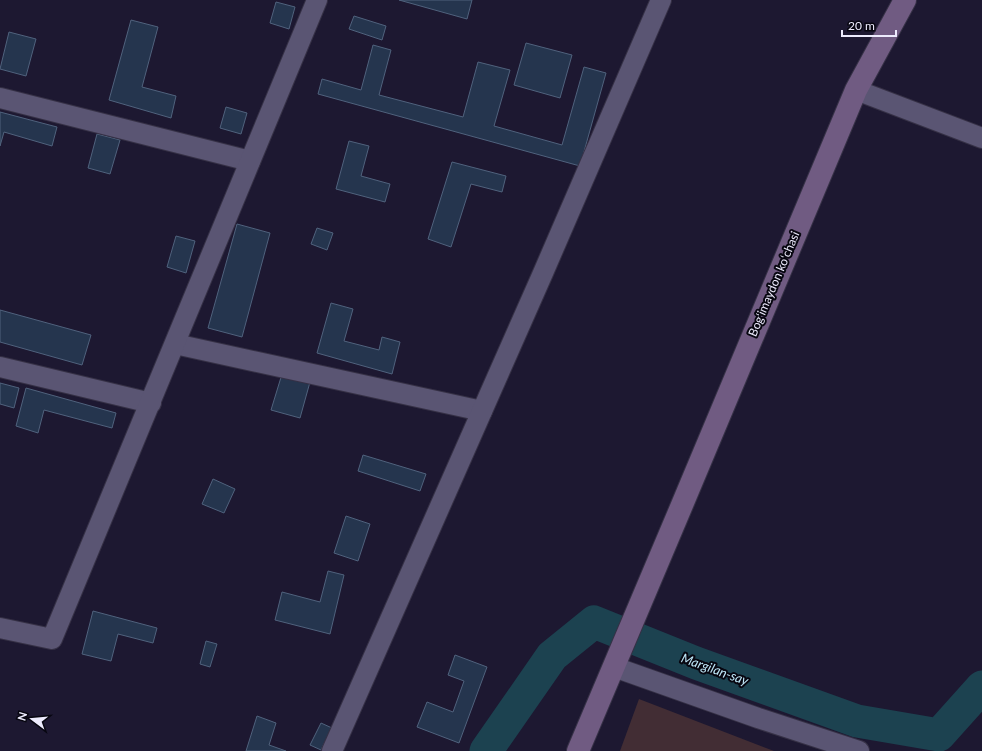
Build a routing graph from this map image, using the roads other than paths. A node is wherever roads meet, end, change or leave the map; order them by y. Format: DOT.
graph roads {
  1 [pos="317,0"];
  2 [pos="660,0"];
  3 [pos="904,0"];
  4 [pos="856,90"];
  5 [pos="0,98"];
  6 [pos="982,138"];
  7 [pos="250,161"];
  8 [pos="175,344"];
  9 [pos="0,368"];
  10 [pos="151,403"];
  11 [pos="482,411"];
  12 [pos="0,628"];
  13 [pos="614,666"];
  14 [pos="332,751"];
  15 [pos="578,751"];
  16 [pos="859,751"];
  1 -- 7 [label="street"];
  2 -- 11 [label="street"];
  3 -- 4 [label="main road, Bogʻimaydon koʻchasi"];
  4 -- 6 [label="street"];
  4 -- 13 [label="main road, Bogʻimaydon koʻchasi"];
  5 -- 7 [label="street"];
  7 -- 8 [label="street"];
  8 -- 10 [label="street"];
  8 -- 11 [label="street"];
  9 -- 10 [label="street"];
  10 -- 12 [label="street"];
  11 -- 14 [label="street"];
  13 -- 15 [label="main road"];
  13 -- 16 [label="street"];
}
